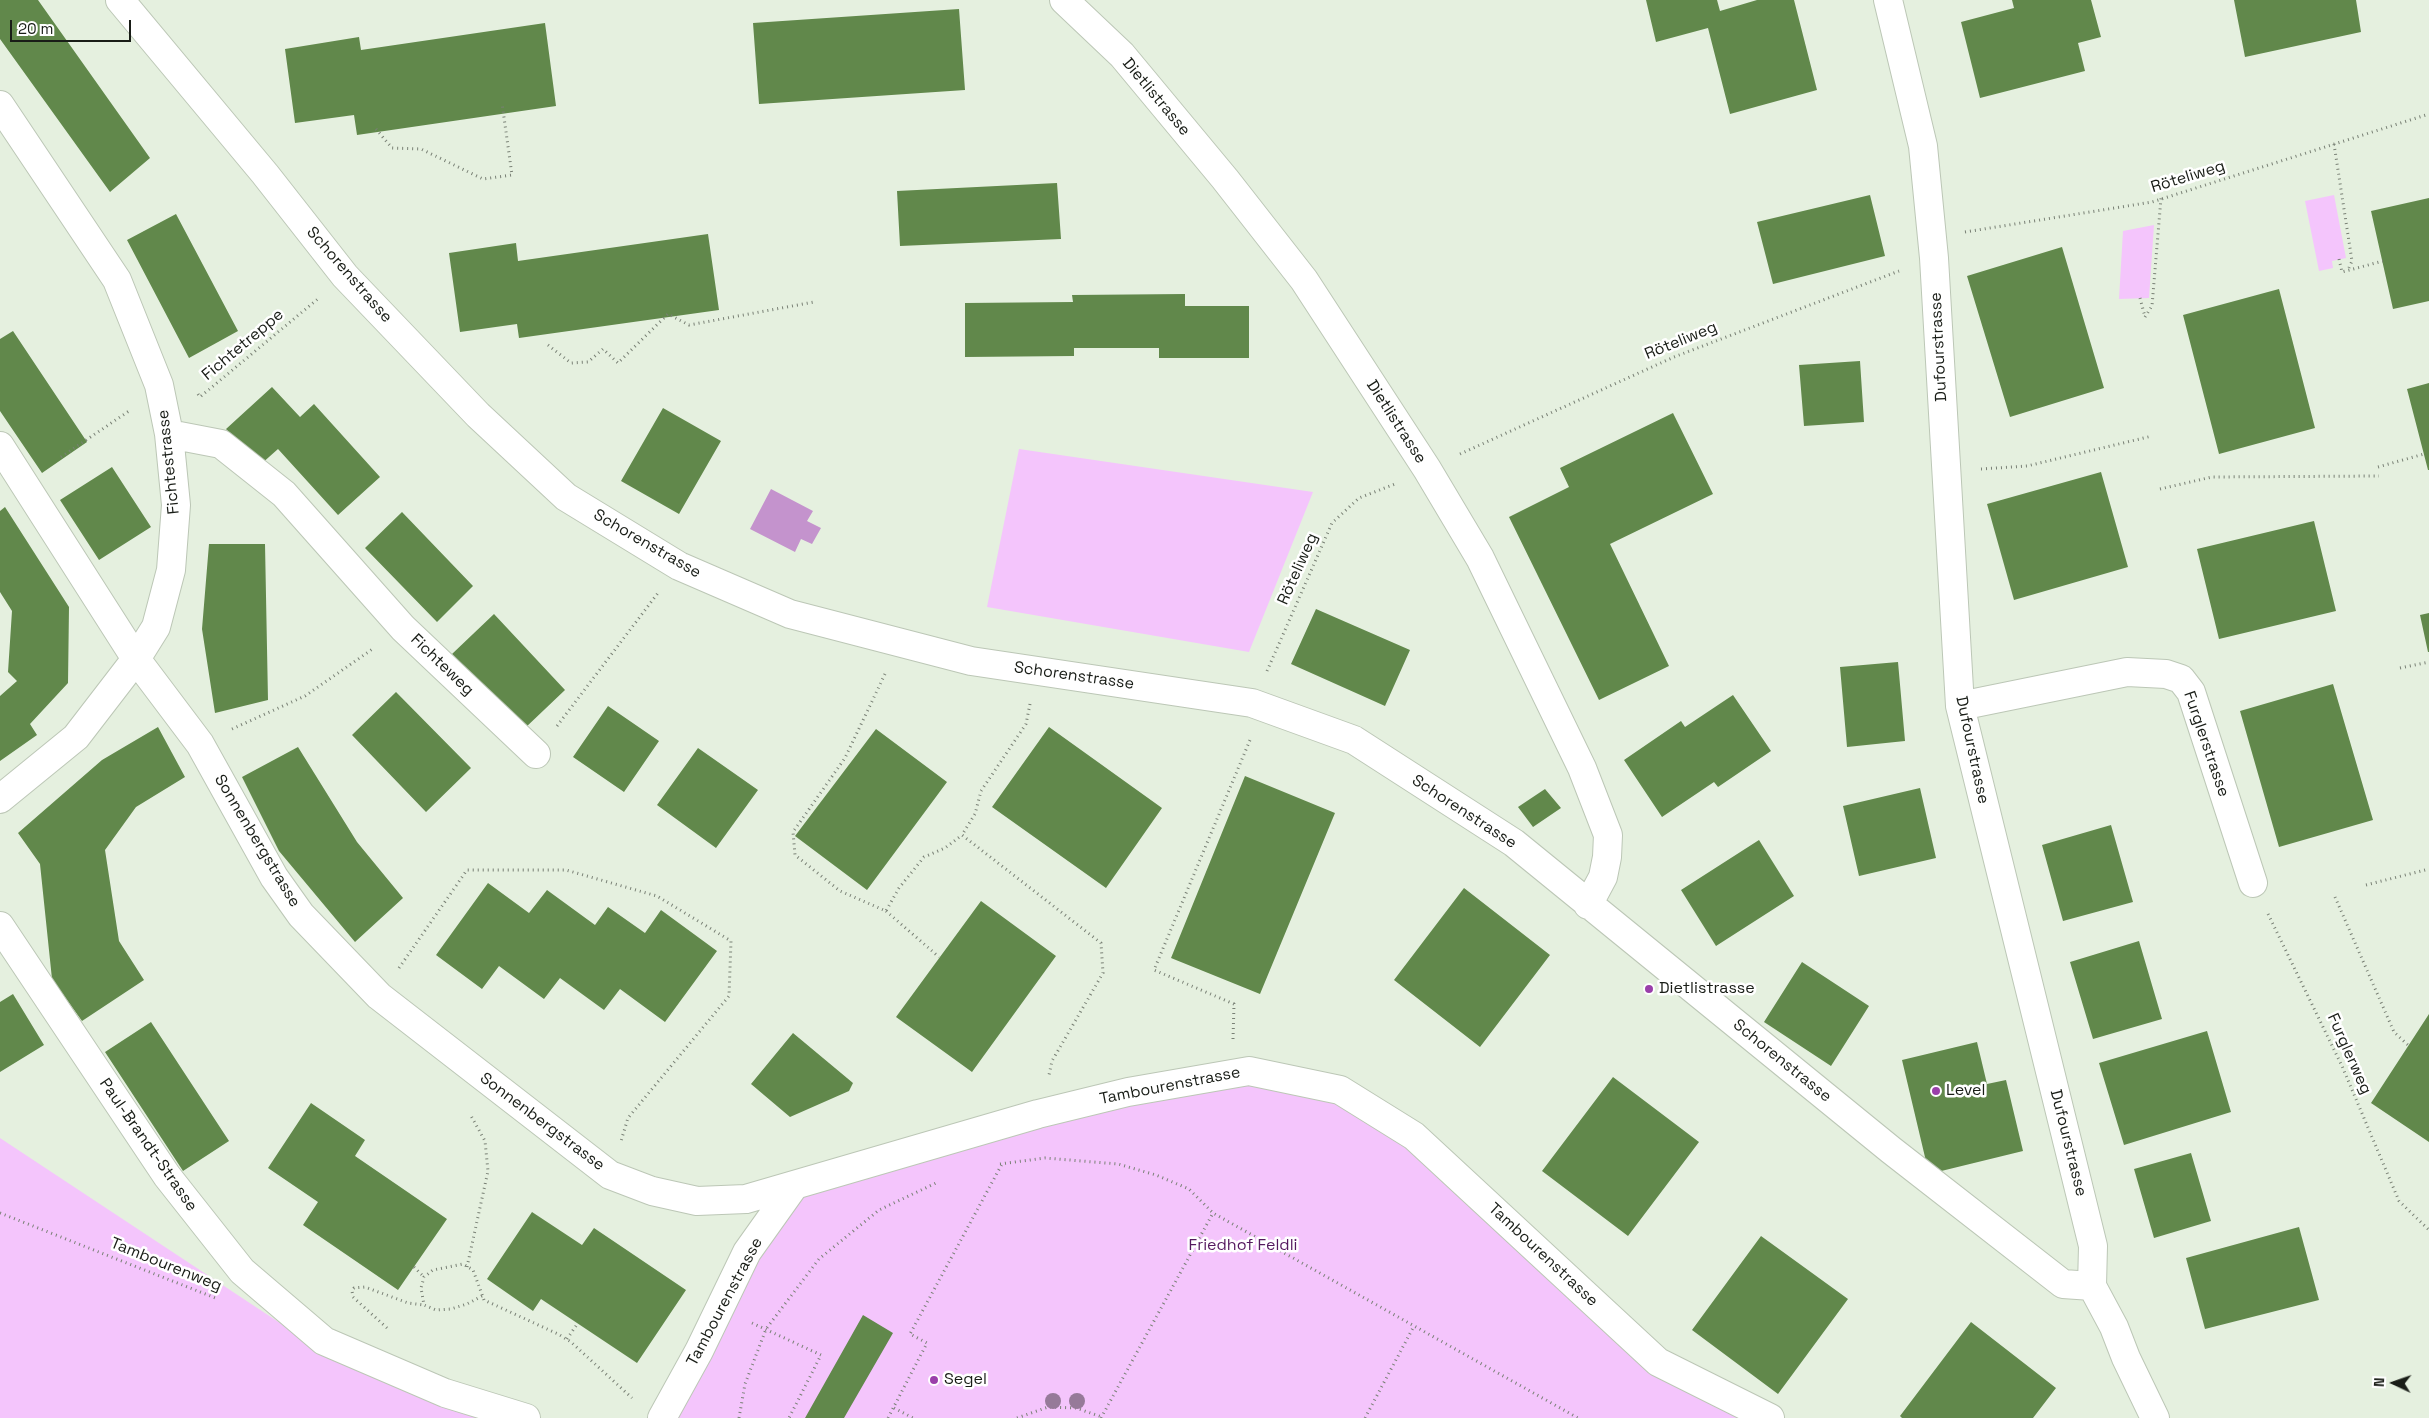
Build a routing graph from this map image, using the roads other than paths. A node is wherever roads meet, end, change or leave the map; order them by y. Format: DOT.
graph roads {
  1 [pos="120,0"];
  2 [pos="1064,0"];
  3 [pos="1888,0"];
  4 [pos="0,105"];
  5 [pos="169,434"];
  6 [pos="0,446"];
  7 [pos="136,659"];
  8 [pos="1960,706"];
  9 [pos="536,754"];
  10 [pos="0,799"];
  11 [pos="2252,883"];
  12 [pos="1588,905"];
  13 [pos="0,926"];
  14 [pos="794,1186"];
  15 [pos="2092,1286"];
  16 [pos="526,1418"];
  17 [pos="663,1418"];
  18 [pos="1770,1418"];
  19 [pos="2155,1418"];
  1 -- 12 [label="street, Schorenstrasse"];
  2 -- 12 [label="street, Dietlistrasse"];
  3 -- 8 [label="street, Dufourstrasse"];
  4 -- 5 [label="street, Fichtestrasse"];
  5 -- 7 [label="street, Fichtestrasse"];
  5 -- 9 [label="street, Fichteweg"];
  6 -- 7 [label="street, Sonnenbergstrasse"];
  7 -- 10 [label="street, Fichtestrasse"];
  7 -- 14 [label="street, Sonnenbergstrasse"];
  8 -- 11 [label="street, Furglerstrasse"];
  8 -- 15 [label="street, Dufourstrasse"];
  12 -- 15 [label="street, Schorenstrasse"];
  13 -- 16 [label="street, Paul-Brandt-Strasse"];
  14 -- 17 [label="street, Tambourenstrasse"];
  14 -- 18 [label="street, Tambourenstrasse"];
  15 -- 19 [label="street, Dufourstrasse"];
}
